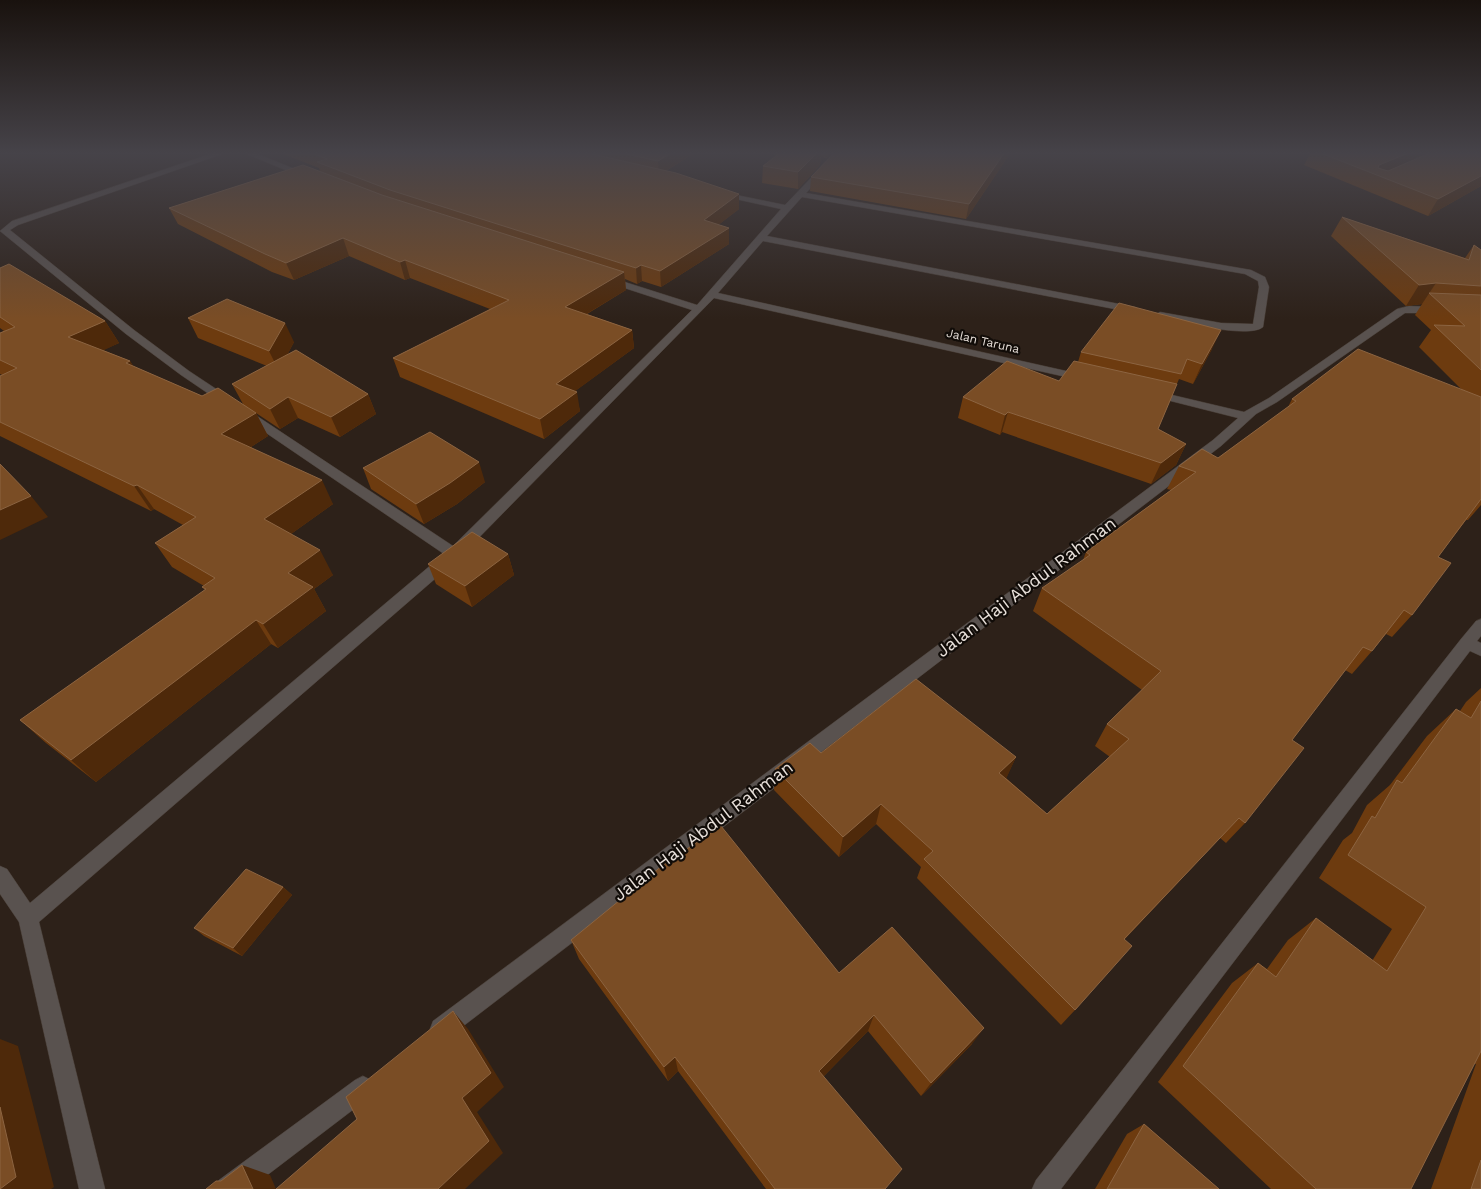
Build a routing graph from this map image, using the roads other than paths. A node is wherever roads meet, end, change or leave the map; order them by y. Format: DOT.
graph roads {
  1 [pos="61,207"];
  2 [pos="877,207"];
  3 [pos="787,208"];
  4 [pos="761,238"];
  5 [pos="596,276"];
  6 [pos="712,295"];
  7 [pos="699,309"];
  8 [pos="1451,310"];
  9 [pos="1095,381"];
  10 [pos="1143,392"];
  11 [pos="1246,416"];
  12 [pos="454,554"];
  13 [pos="1481,625"];
  14 [pos="1474,647"];
  15 [pos="0,876"];
  16 [pos="28,918"];
  17 [pos="428,1039"];
  18 [pos="380,1075"];
  19 [pos="92,1189"];
  20 [pos="228,1189"];
  21 [pos="1045,1189"];
  1 -- 12 [label="street"];
  2 -- 4 [label="street"];
  3 -- 4 [label="street"];
  4 -- 6 [label="street"];
  5 -- 7 [label="street"];
  6 -- 7 [label="street"];
  6 -- 9 [label="street, Jalan Taruna"];
  7 -- 12 [label="street"];
  8 -- 11 [label="street, Jalan Haji Abdul Rahman"];
  10 -- 11 [label="street"];
  11 -- 17 [label="street, Jalan Haji Abdul Rahman"];
  12 -- 16 [label="street"];
  13 -- 14 [label="street"];
  14 -- 21 [label="street"];
  15 -- 16 [label="street"];
  16 -- 19 [label="street"];
  18 -- 20 [label="street"];
}
